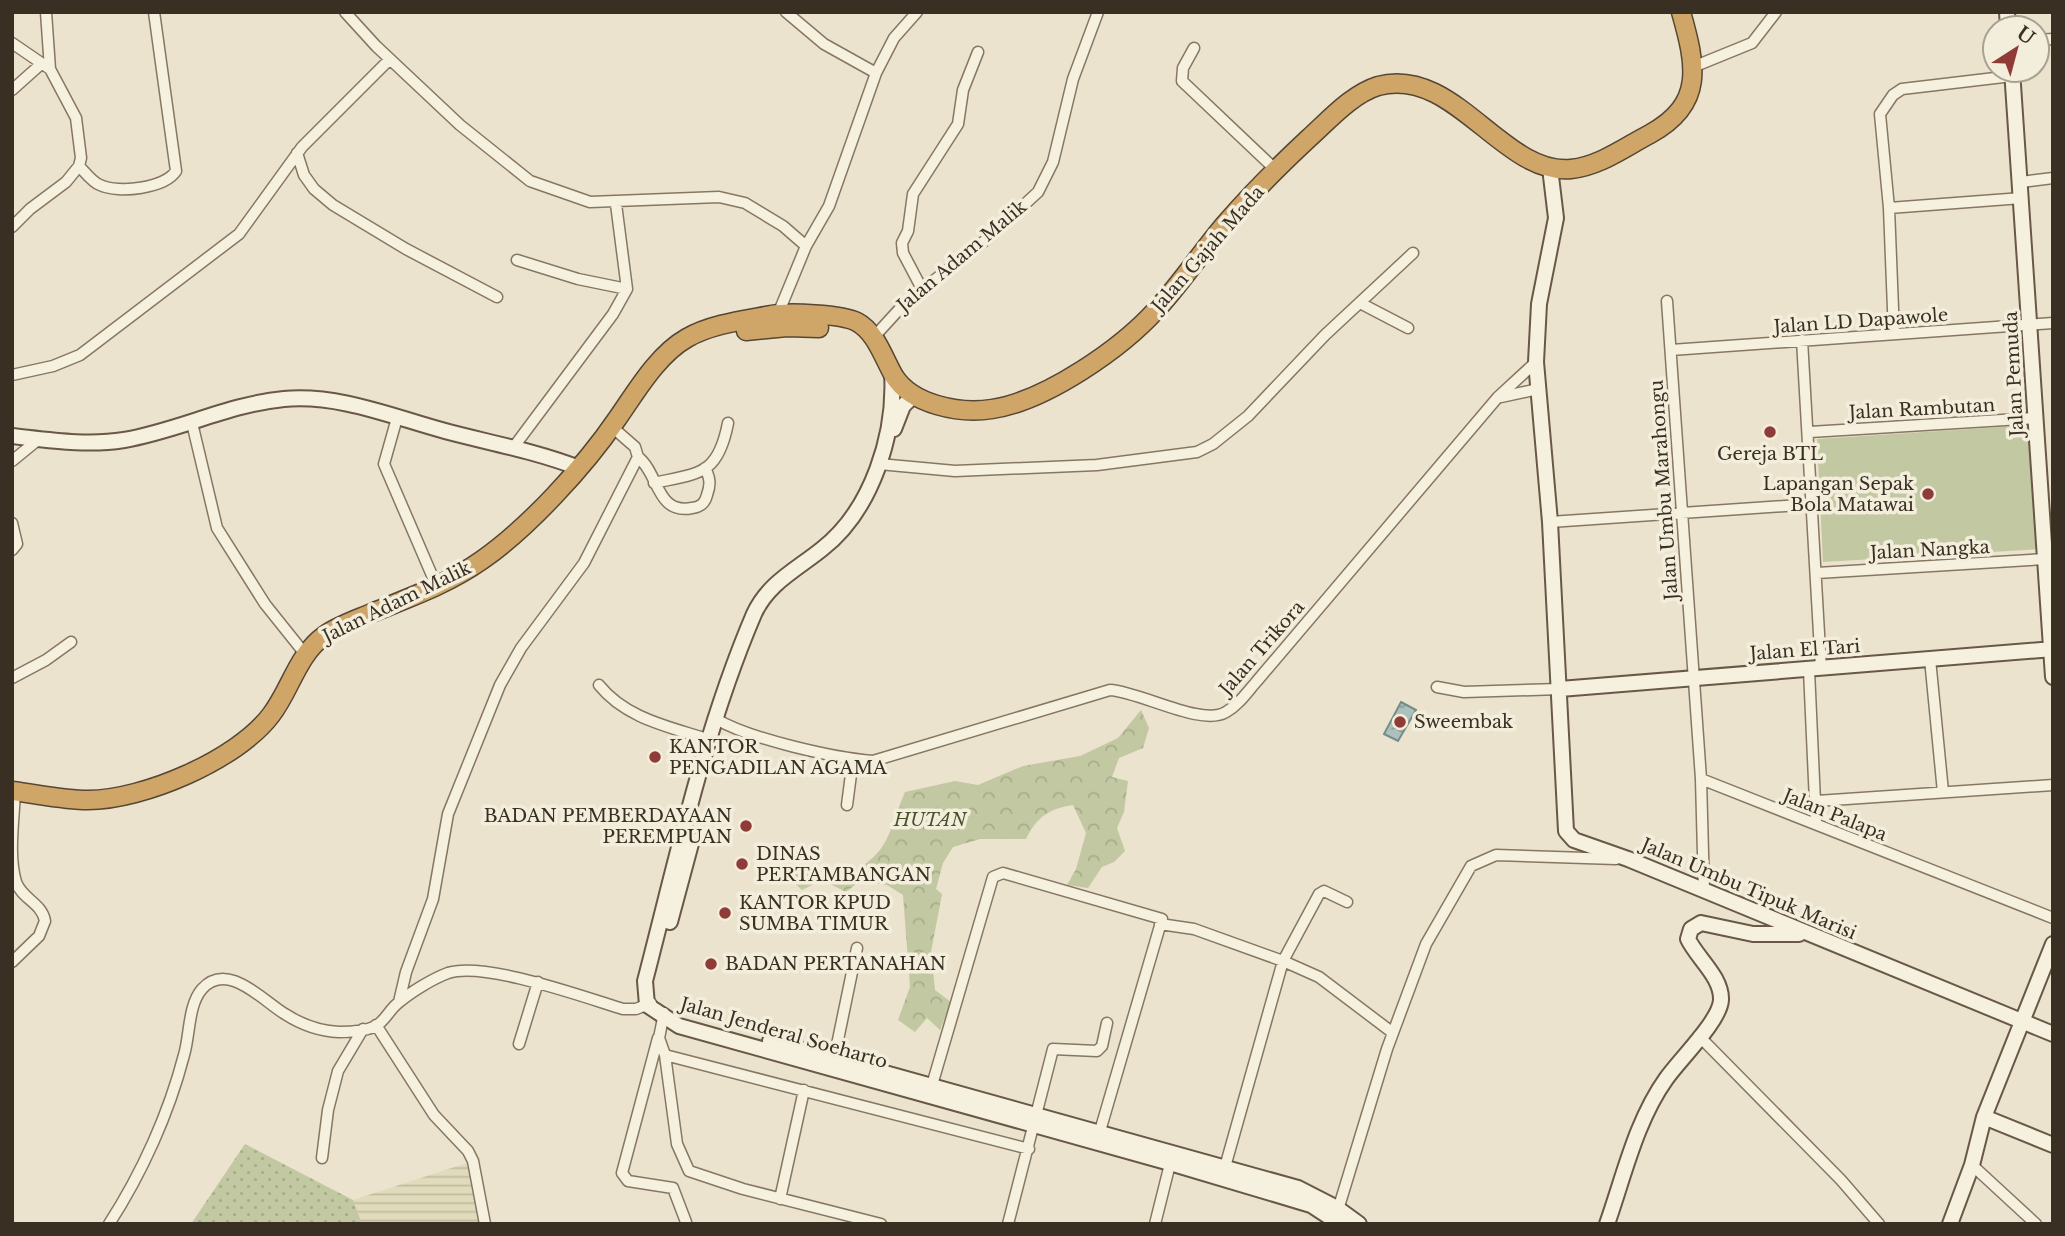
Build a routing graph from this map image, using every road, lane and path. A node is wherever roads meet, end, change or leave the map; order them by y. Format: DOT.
graph roads {
  1 [pos="47,12"];
  2 [pos="154,12"];
  3 [pos="345,12"];
  4 [pos="786,12"];
  5 [pos="917,12"];
  6 [pos="1098,12"];
  7 [pos="1681,12"];
  8 [pos="1776,12"];
  9 [pos="12,43"];
  10 [pos="1194,48"];
  11 [pos="978,52"];
  12 [pos="390,59"];
  13 [pos="40,65"];
  14 [pos="1693,67"];
  15 [pos="50,69"];
  16 [pos="876,73"];
  17 [pos="12,74"];
  18 [pos="1981,78"];
  19 [pos="23,79"];
  20 [pos="2013,84"];
  21 [pos="12,90"];
  22 [pos="297,153"];
  23 [pos="79,166"];
  24 [pos="1550,168"];
  25 [pos="1277,171"];
  26 [pos="2053,178"];
  27 [pos="2021,182"];
  28 [pos="2022,198"];
  29 [pos="617,204"];
  30 [pos="1889,208"];
  31 [pos="12,228"];
  32 [pos="806,246"];
  33 [pos="1413,253"];
  34 [pos="517,260"];
  35 [pos="627,289"];
  36 [pos="922,289"];
  37 [pos="497,297"];
  38 [pos="1667,300"];
  39 [pos="1360,303"];
  40 [pos="778,314"];
  41 [pos="2053,323"];
  42 [pos="2031,325"];
  43 [pos="1408,328"];
  44 [pos="1894,334"];
  45 [pos="870,335"];
  46 [pos="1802,340"];
  47 [pos="1671,350"];
  48 [pos="1536,362"];
  49 [pos="892,372"];
  50 [pos="12,375"];
  51 [pos="1538,389"];
  52 [pos="914,395"];
  53 [pos="1498,397"];
  54 [pos="397,418"];
  55 [pos="2036,418"];
  56 [pos="615,422"];
  57 [pos="192,423"];
  58 [pos="728,423"];
  59 [pos="1810,432"];
  60 [pos="12,436"];
  61 [pos="39,439"];
  62 [pos="513,448"];
  63 [pos="638,457"];
  64 [pos="12,461"];
  65 [pos="882,464"];
  66 [pos="579,468"];
  67 [pos="705,468"];
  68 [pos="654,483"];
  69 [pos="2047,492"];
  70 [pos="1814,505"];
  71 [pos="1681,516"];
  72 [pos="1550,522"];
  73 [pos="12,523"];
  74 [pos="12,550"];
  75 [pos="2046,559"];
  76 [pos="1817,573"];
  77 [pos="437,587"];
  78 [pos="71,642"];
  79 [pos="2052,649"];
  80 [pos="305,654"];
  81 [pos="1930,659"];
  82 [pos="1815,669"];
  83 [pos="1691,677"];
  84 [pos="2053,677"];
  85 [pos="12,678"];
  86 [pos="599,685"];
  87 [pos="1437,687"];
  88 [pos="1559,689"];
  89 [pos="720,722"];
  90 [pos="710,740"];
  91 [pos="853,760"];
  92 [pos="1701,779"];
  93 [pos="2053,785"];
  94 [pos="14,791"];
  95 [pos="1943,792"];
  96 [pos="1817,801"];
  97 [pos="847,805"];
  98 [pos="1816,824"];
  99 [pos="684,853"];
  100 [pos="1628,859"];
  101 [pos="1704,891"];
  102 [pos="1347,902"];
  103 [pos="2053,918"];
  104 [pos="1160,924"];
  105 [pos="1804,934"];
  106 [pos="2053,944"];
  107 [pos="857,948"];
  108 [pos="15,955"];
  109 [pos="1283,961"];
  110 [pos="538,982"];
  111 [pos="399,1002"];
  112 [pos="657,1008"];
  113 [pos="2020,1020"];
  114 [pos="1107,1023"];
  115 [pos="376,1026"];
  116 [pos="363,1029"];
  117 [pos="1393,1033"];
  118 [pos="2053,1034"];
  119 [pos="1699,1036"];
  120 [pos="659,1038"];
  121 [pos="519,1044"];
  122 [pos="665,1055"];
  123 [pos="833,1063"];
  124 [pos="932,1085"];
  125 [pos="804,1090"];
  126 [pos="1983,1116"];
  127 [pos="1036,1120"];
  128 [pos="1100,1131"];
  129 [pos="2053,1144"];
  130 [pos="1029,1149"];
  131 [pos="1171,1157"];
  132 [pos="323,1158"];
  133 [pos="1972,1165"];
  134 [pos="1225,1167"];
  135 [pos="780,1199"];
  136 [pos="1337,1219"];
  137 [pos="686,1222"];
  138 [pos="110,1224"];
  139 [pos="485,1224"];
  140 [pos="881,1224"];
  141 [pos="1008,1224"];
  142 [pos="1155,1224"];
  143 [pos="1359,1224"];
  144 [pos="1606,1224"];
  145 [pos="1879,1224"];
  146 [pos="1950,1224"];
  147 [pos="2036,1224"];
  1 -- 15 [label="street"];
  2 -- 23 [label="street"];
  3 -- 12 [label="street"];
  4 -- 16 [label="street"];
  5 -- 16 [label="street"];
  6 -- 36 [label="street, Jalan Adam Malik"];
  7 -- 14 [label="highway"];
  8 -- 14 [label="street"];
  9 -- 13 [label="street"];
  10 -- 25 [label="street"];
  11 -- 36 [label="street"];
  12 -- 22 [label="street"];
  12 -- 29 [label="street"];
  13 -- 15 [label="street"];
  13 -- 19 [label="street"];
  14 -- 24 [label="highway"];
  15 -- 23 [label="street"];
  16 -- 32 [label="street"];
  17 -- 19 [label="street"];
  18 -- 30 [label="street"];
  19 -- 21 [label="street"];
  20 -- 27 [label="street, Jalan Pemuda"];
  22 -- 37 [label="street"];
  22 -- 50 [label="street"];
  23 -- 31 [label="street"];
  24 -- 25 [label="highway, Jalan Gajah Mada"];
  24 -- 48 [label="street"];
  25 -- 52 [label="highway, Jalan Gajah Mada"];
  26 -- 27 [label="street"];
  27 -- 28 [label="street, Jalan Pemuda"];
  28 -- 30 [label="street"];
  28 -- 42 [label="street, Jalan Pemuda"];
  29 -- 32 [label="street"];
  29 -- 35 [label="street"];
  30 -- 44 [label="street"];
  32 -- 40 [label="street"];
  33 -- 39 [label="street"];
  34 -- 35 [label="street"];
  35 -- 62 [label="street"];
  36 -- 45 [label="street, Jalan Adam Malik"];
  38 -- 47 [label="street, Jalan Umbu Marahongu"];
  39 -- 43 [label="street"];
  39 -- 65 [label="street"];
  40 -- 45 [label="highway, Jalan Adam Malik"];
  40 -- 56 [label="highway, Jalan Adam Malik"];
  41 -- 42 [label="street, Jalan LD Dapawole"];
  42 -- 44 [label="street, Jalan LD Dapawole"];
  42 -- 55 [label="street, Jalan Pemuda"];
  44 -- 46 [label="street, Jalan LD Dapawole"];
  45 -- 49 [label="highway, Jalan Gajah Mada"];
  45 -- 56 [label="highway, Jalan Adam Malik"];
  46 -- 47 [label="street, Jalan LD Dapawole"];
  46 -- 59 [label="street"];
  47 -- 71 [label="street, Jalan Umbu Marahongu"];
  48 -- 51 [label="street"];
  48 -- 53 [label="street, Jalan Trikora"];
  49 -- 52 [label="highway, Jalan Gajah Mada"];
  49 -- 65 [label="street"];
  51 -- 53 [label="street"];
  51 -- 72 [label="street"];
  52 -- 65 [label="street"];
  53 -- 91 [label="street, Jalan Trikora"];
  54 -- 57 [label="street"];
  54 -- 62 [label="street"];
  54 -- 77 [label="street"];
  55 -- 59 [label="street, Jalan Rambutan"];
  55 -- 69 [label="street, Jalan Pemuda"];
  56 -- 63 [label="street"];
  56 -- 66 [label="highway, Jalan Adam Malik"];
  57 -- 61 [label="street"];
  57 -- 80 [label="street"];
  58 -- 67 [label="street"];
  59 -- 70 [label="street"];
  60 -- 61 [label="street"];
  61 -- 64 [label="street"];
  62 -- 66 [label="street"];
  63 -- 68 [label="street"];
  63 -- 111 [label="street"];
  65 -- 89 [label="street"];
  66 -- 77 [label="highway, Jalan Adam Malik"];
  67 -- 68 [label="street"];
  67 -- 68 [label="street"];
  69 -- 75 [label="street, Jalan Pemuda"];
  70 -- 71 [label="street"];
  70 -- 76 [label="street"];
  71 -- 72 [label="street"];
  71 -- 83 [label="street, Jalan Umbu Marahongu"];
  72 -- 88 [label="street"];
  73 -- 74 [label="street"];
  75 -- 76 [label="street, Jalan Nangka"];
  75 -- 79 [label="street, Jalan Pemuda"];
  76 -- 82 [label="street"];
  77 -- 80 [label="highway, Jalan Adam Malik"];
  78 -- 85 [label="street"];
  79 -- 81 [label="street, Jalan El Tari"];
  79 -- 84 [label="street, Jalan Pemuda"];
  80 -- 94 [label="highway, Jalan Adam Malik"];
  81 -- 82 [label="street, Jalan El Tari"];
  81 -- 95 [label="street"];
  82 -- 83 [label="street, Jalan El Tari"];
  82 -- 96 [label="street"];
  83 -- 88 [label="street, Jalan El Tari"];
  83 -- 92 [label="street"];
  86 -- 90 [label="street"];
  87 -- 88 [label="street"];
  88 -- 100 [label="street, Jalan Umbu Tipuk Marisi"];
  89 -- 90 [label="street"];
  89 -- 91 [label="street, Jalan Trikora"];
  89 -- 99 [label="street"];
  90 -- 99 [label="street"];
  91 -- 97 [label="street"];
  92 -- 98 [label="street, Jalan Palapa"];
  92 -- 101 [label="street"];
  93 -- 95 [label="street"];
  94 -- 108 [label="street"];
  95 -- 96 [label="street"];
  96 -- 98 [label="street"];
  98 -- 103 [label="street, Jalan Palapa"];
  99 -- 112 [label="street"];
  100 -- 101 [label="street, Jalan Umbu Tipuk Marisi"];
  100 -- 117 [label="street"];
  101 -- 105 [label="street, Jalan Umbu Tipuk Marisi"];
  102 -- 109 [label="street"];
  104 -- 109 [label="street"];
  104 -- 124 [label="street"];
  104 -- 128 [label="street"];
  105 -- 113 [label="street, Jalan Umbu Tipuk Marisi"];
  105 -- 119 [label="street"];
  106 -- 113 [label="street"];
  107 -- 123 [label="street"];
  109 -- 117 [label="street"];
  109 -- 134 [label="street"];
  110 -- 111 [label="street"];
  110 -- 112 [label="street"];
  110 -- 121 [label="street"];
  111 -- 115 [label="street"];
  112 -- 120 [label="street"];
  112 -- 123 [label="street, Jalan Jenderal Soeharto"];
  113 -- 118 [label="street, Jalan Umbu Tipuk Marisi"];
  113 -- 126 [label="street"];
  114 -- 127 [label="street"];
  115 -- 116 [label="street"];
  115 -- 139 [label="street"];
  116 -- 132 [label="street"];
  116 -- 138 [label="street"];
  117 -- 136 [label="street"];
  119 -- 144 [label="street"];
  119 -- 145 [label="street"];
  120 -- 122 [label="street"];
  120 -- 137 [label="street"];
  122 -- 125 [label="street"];
  122 -- 135 [label="street"];
  123 -- 124 [label="street, Jalan Jenderal Soeharto"];
  123 -- 127 [label="street, Jalan Jenderal Soeharto"];
  124 -- 127 [label="street, Jalan Jenderal Soeharto"];
  125 -- 130 [label="street"];
  125 -- 135 [label="street"];
  126 -- 129 [label="street"];
  126 -- 133 [label="street"];
  127 -- 128 [label="street, Jalan Jenderal Soeharto"];
  127 -- 130 [label="street"];
  127 -- 131 [label="street, Jalan Jenderal Soeharto"];
  128 -- 131 [label="street, Jalan Jenderal Soeharto"];
  130 -- 141 [label="street"];
  131 -- 134 [label="street, Jalan Jenderal Soeharto"];
  131 -- 136 [label="street, Jalan Jenderal Soeharto"];
  131 -- 142 [label="street"];
  133 -- 146 [label="street"];
  133 -- 147 [label="street"];
  134 -- 136 [label="street, Jalan Jenderal Soeharto"];
  135 -- 140 [label="street"];
  136 -- 143 [label="street, Jalan Jenderal Soeharto"];
}
